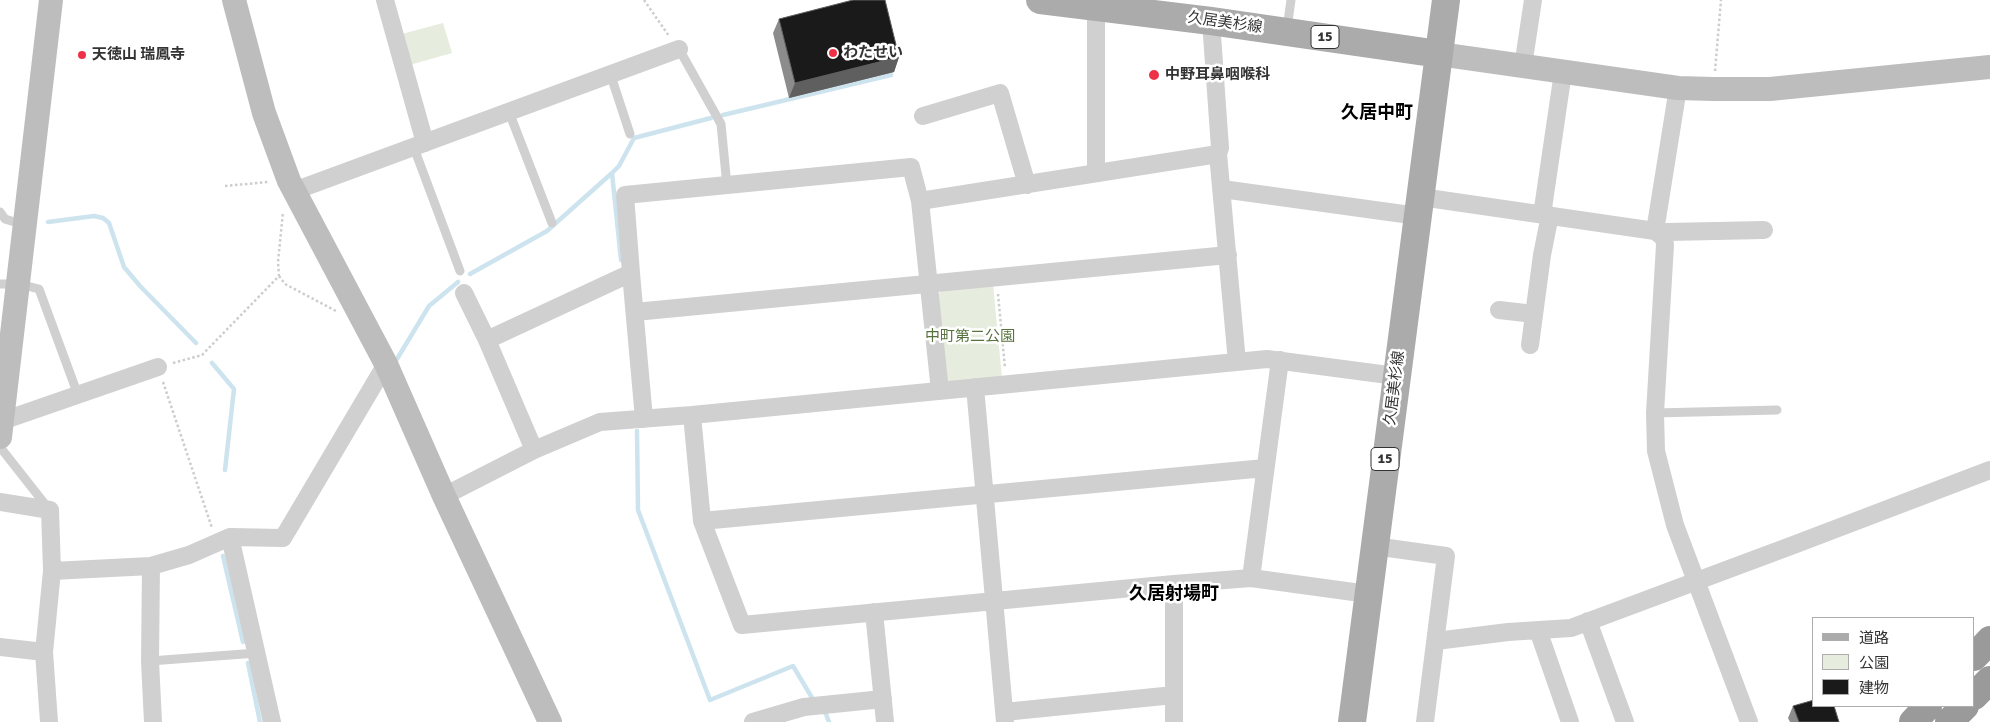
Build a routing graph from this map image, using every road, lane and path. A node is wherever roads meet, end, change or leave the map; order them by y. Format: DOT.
graph roads {
  1 [pos="52,0"];
  2 [pos="234,0"];
  3 [pos="385,0"];
  4 [pos="644,0"];
  5 [pos="1040,0"];
  6 [pos="1292,0"];
  7 [pos="1446,0"];
  8 [pos="1533,0"];
  9 [pos="1721,0"];
  10 [pos="1145,7"];
  11 [pos="1096,8"];
  12 [pos="1211,20"];
  13 [pos="1287,32"];
  14 [pos="679,49"];
  15 [pos="1439,54"];
  16 [pos="1523,66"];
  17 [pos="1990,67"];
  18 [pos="1563,72"];
  19 [pos="610,76"];
  20 [pos="1678,88"];
  21 [pos="1713,89"];
  22 [pos="508,112"];
  23 [pos="923,116"];
  24 [pos="630,134"];
  25 [pos="419,146"];
  26 [pos="1218,154"];
  27 [pos="1096,173"];
  28 [pos="1027,185"];
  29 [pos="225,186"];
  30 [pos="292,186"];
  31 [pos="727,186"];
  32 [pos="1222,189"];
  33 [pos="920,201"];
  34 [pos="1419,206"];
  35 [pos="0,212"];
  36 [pos="1546,215"];
  37 [pos="552,223"];
  38 [pos="24,225"];
  39 [pos="1764,230"];
  40 [pos="1658,233"];
  41 [pos="1228,255"];
  42 [pos="460,271"];
  43 [pos="631,273"];
  44 [pos="279,276"];
  45 [pos="997,277"];
  46 [pos="9,284"];
  47 [pos="929,284"];
  48 [pos="464,293"];
  49 [pos="1499,310"];
  50 [pos="635,312"];
  51 [pos="1534,314"];
  52 [pos="366,326"];
  53 [pos="487,340"];
  54 [pos="1530,345"];
  55 [pos="1280,360"];
  56 [pos="1237,362"];
  57 [pos="386,364"];
  58 [pos="158,367"];
  59 [pos="1396,376"];
  60 [pos="1007,384"];
  61 [pos="975,387"];
  62 [pos="940,390"];
  63 [pos="78,395"];
  64 [pos="1777,410"];
  65 [pos="1655,413"];
  66 [pos="692,415"];
  67 [pos="644,419"];
  68 [pos="1,426"];
  69 [pos="0,447"];
  70 [pos="534,450"];
  71 [pos="1265,468"];
  72 [pos="1990,470"];
  73 [pos="984,493"];
  74 [pos="444,496"];
  75 [pos="0,502"];
  76 [pos="50,510"];
  77 [pos="702,521"];
  78 [pos="223,540"];
  79 [pos="1374,546"];
  80 [pos="151,566"];
  81 [pos="52,571"];
  82 [pos="1251,578"];
  83 [pos="1696,580"];
  84 [pos="1174,584"];
  85 [pos="1368,594"];
  86 [pos="993,601"];
  87 [pos="874,612"];
  88 [pos="1588,621"];
  89 [pos="1538,630"];
  90 [pos="1990,640"];
  91 [pos="1436,641"];
  92 [pos="0,646"];
  93 [pos="44,652"];
  94 [pos="257,653"];
  95 [pos="1975,656"];
  96 [pos="150,660"];
  97 [pos="1174,695"];
  98 [pos="883,699"];
  99 [pos="1927,707"];
  100 [pos="1964,707"];
  101 [pos="1004,717"];
  102 [pos="49,722"];
  103 [pos="153,722"];
  104 [pos="272,722"];
  105 [pos="550,722"];
  106 [pos="753,722"];
  107 [pos="885,722"];
  108 [pos="1174,722"];
  109 [pos="1352,722"];
  110 [pos="1425,722"];
  111 [pos="1570,722"];
  112 [pos="1625,722"];
  113 [pos="1749,722"];
  114 [pos="1912,722"];
  115 [pos="1949,722"];
  1 -- 38 [label="street"];
  2 -- 30 [label="street"];
  3 -- 25 [label="street"];
  4 -- 14 [label="path"];
  5 -- 11 [label="main road, 久居美杉線 / 15"];
  6 -- 13 [label="lane"];
  7 -- 15 [label="main road, 久居美杉線 / 15"];
  8 -- 16 [label="street"];
  9 -- 21 [label="path"];
  10 -- 11 [label="main road, 久居美杉線 / 15"];
  10 -- 12 [label="main road, 久居美杉線 / 15"];
  11 -- 27 [label="street"];
  12 -- 13 [label="main road, 久居美杉線 / 15"];
  12 -- 26 [label="street"];
  13 -- 15 [label="main road, 久居美杉線 / 15"];
  14 -- 19 [label="street"];
  14 -- 31 [label="lane"];
  15 -- 16 [label="street"];
  15 -- 34 [label="main road, 久居美杉線 / 15"];
  16 -- 18 [label="street"];
  17 -- 21 [label="street"];
  18 -- 20 [label="street"];
  18 -- 36 [label="street"];
  19 -- 22 [label="street"];
  19 -- 24 [label="lane"];
  20 -- 21 [label="street"];
  20 -- 40 [label="street"];
  22 -- 25 [label="street"];
  22 -- 37 [label="lane"];
  23 -- 28 [label="street"];
  25 -- 30 [label="street"];
  25 -- 42 [label="lane"];
  26 -- 27 [label="street"];
  26 -- 32 [label="street"];
  27 -- 28 [label="street"];
  28 -- 33 [label="street"];
  29 -- 30 [label="path"];
  30 -- 44 [label="path"];
  30 -- 52 [label="street"];
  31 -- 33 [label="street"];
  31 -- 43 [label="street"];
  32 -- 34 [label="street"];
  32 -- 41 [label="street"];
  33 -- 47 [label="street"];
  34 -- 36 [label="street"];
  34 -- 59 [label="main road, 久居美杉線 / 15"];
  35 -- 38 [label="lane"];
  36 -- 40 [label="street"];
  36 -- 51 [label="street"];
  38 -- 46 [label="street"];
  39 -- 40 [label="street"];
  40 -- 65 [label="street"];
  41 -- 45 [label="street"];
  41 -- 56 [label="street"];
  43 -- 50 [label="street"];
  43 -- 53 [label="street"];
  44 -- 52 [label="path"];
  44 -- 58 [label="path"];
  45 -- 47 [label="street"];
  45 -- 60 [label="path"];
  46 -- 63 [label="lane"];
  46 -- 68 [label="street"];
  47 -- 50 [label="street"];
  47 -- 62 [label="street"];
  48 -- 53 [label="street"];
  49 -- 51 [label="street"];
  50 -- 67 [label="street"];
  51 -- 54 [label="street"];
  52 -- 57 [label="street"];
  53 -- 70 [label="street"];
  55 -- 56 [label="street"];
  55 -- 59 [label="street"];
  55 -- 71 [label="street"];
  56 -- 60 [label="street"];
  57 -- 74 [label="street"];
  57 -- 78 [label="street"];
  58 -- 63 [label="street"];
  58 -- 78 [label="path"];
  59 -- 79 [label="main road, 久居美杉線 / 15"];
  60 -- 61 [label="street"];
  61 -- 62 [label="street"];
  61 -- 73 [label="street"];
  62 -- 66 [label="street"];
  63 -- 68 [label="street"];
  64 -- 65 [label="lane"];
  65 -- 83 [label="street"];
  66 -- 67 [label="street"];
  66 -- 77 [label="street"];
  67 -- 70 [label="street"];
  69 -- 76 [label="lane"];
  70 -- 74 [label="street"];
  71 -- 73 [label="street"];
  71 -- 82 [label="street"];
  72 -- 83 [label="street"];
  73 -- 77 [label="street"];
  73 -- 86 [label="street"];
  74 -- 105 [label="street"];
  75 -- 76 [label="street"];
  76 -- 81 [label="street"];
  77 -- 87 [label="street"];
  78 -- 80 [label="street"];
  78 -- 94 [label="street"];
  79 -- 85 [label="main road, 久居美杉線 / 15"];
  79 -- 91 [label="street"];
  80 -- 81 [label="street"];
  80 -- 96 [label="street"];
  81 -- 93 [label="street"];
  82 -- 84 [label="street"];
  82 -- 85 [label="street"];
  83 -- 88 [label="street"];
  83 -- 113 [label="street"];
  84 -- 86 [label="street"];
  84 -- 97 [label="street"];
  85 -- 109 [label="main road, 久居美杉線 / 15"];
  86 -- 87 [label="street"];
  86 -- 101 [label="street"];
  87 -- 98 [label="street"];
  88 -- 89 [label="street"];
  88 -- 112 [label="street"];
  89 -- 91 [label="street"];
  89 -- 111 [label="street"];
  90 -- 95 [label="highway"];
  91 -- 110 [label="street"];
  92 -- 93 [label="street"];
  93 -- 102 [label="street"];
  94 -- 96 [label="lane"];
  94 -- 104 [label="street"];
  96 -- 103 [label="street"];
  97 -- 101 [label="street"];
  97 -- 108 [label="street"];
  98 -- 106 [label="street"];
  98 -- 107 [label="street"];
  99 -- 114 [label="highway"];
  100 -- 115 [label="highway"];
}
